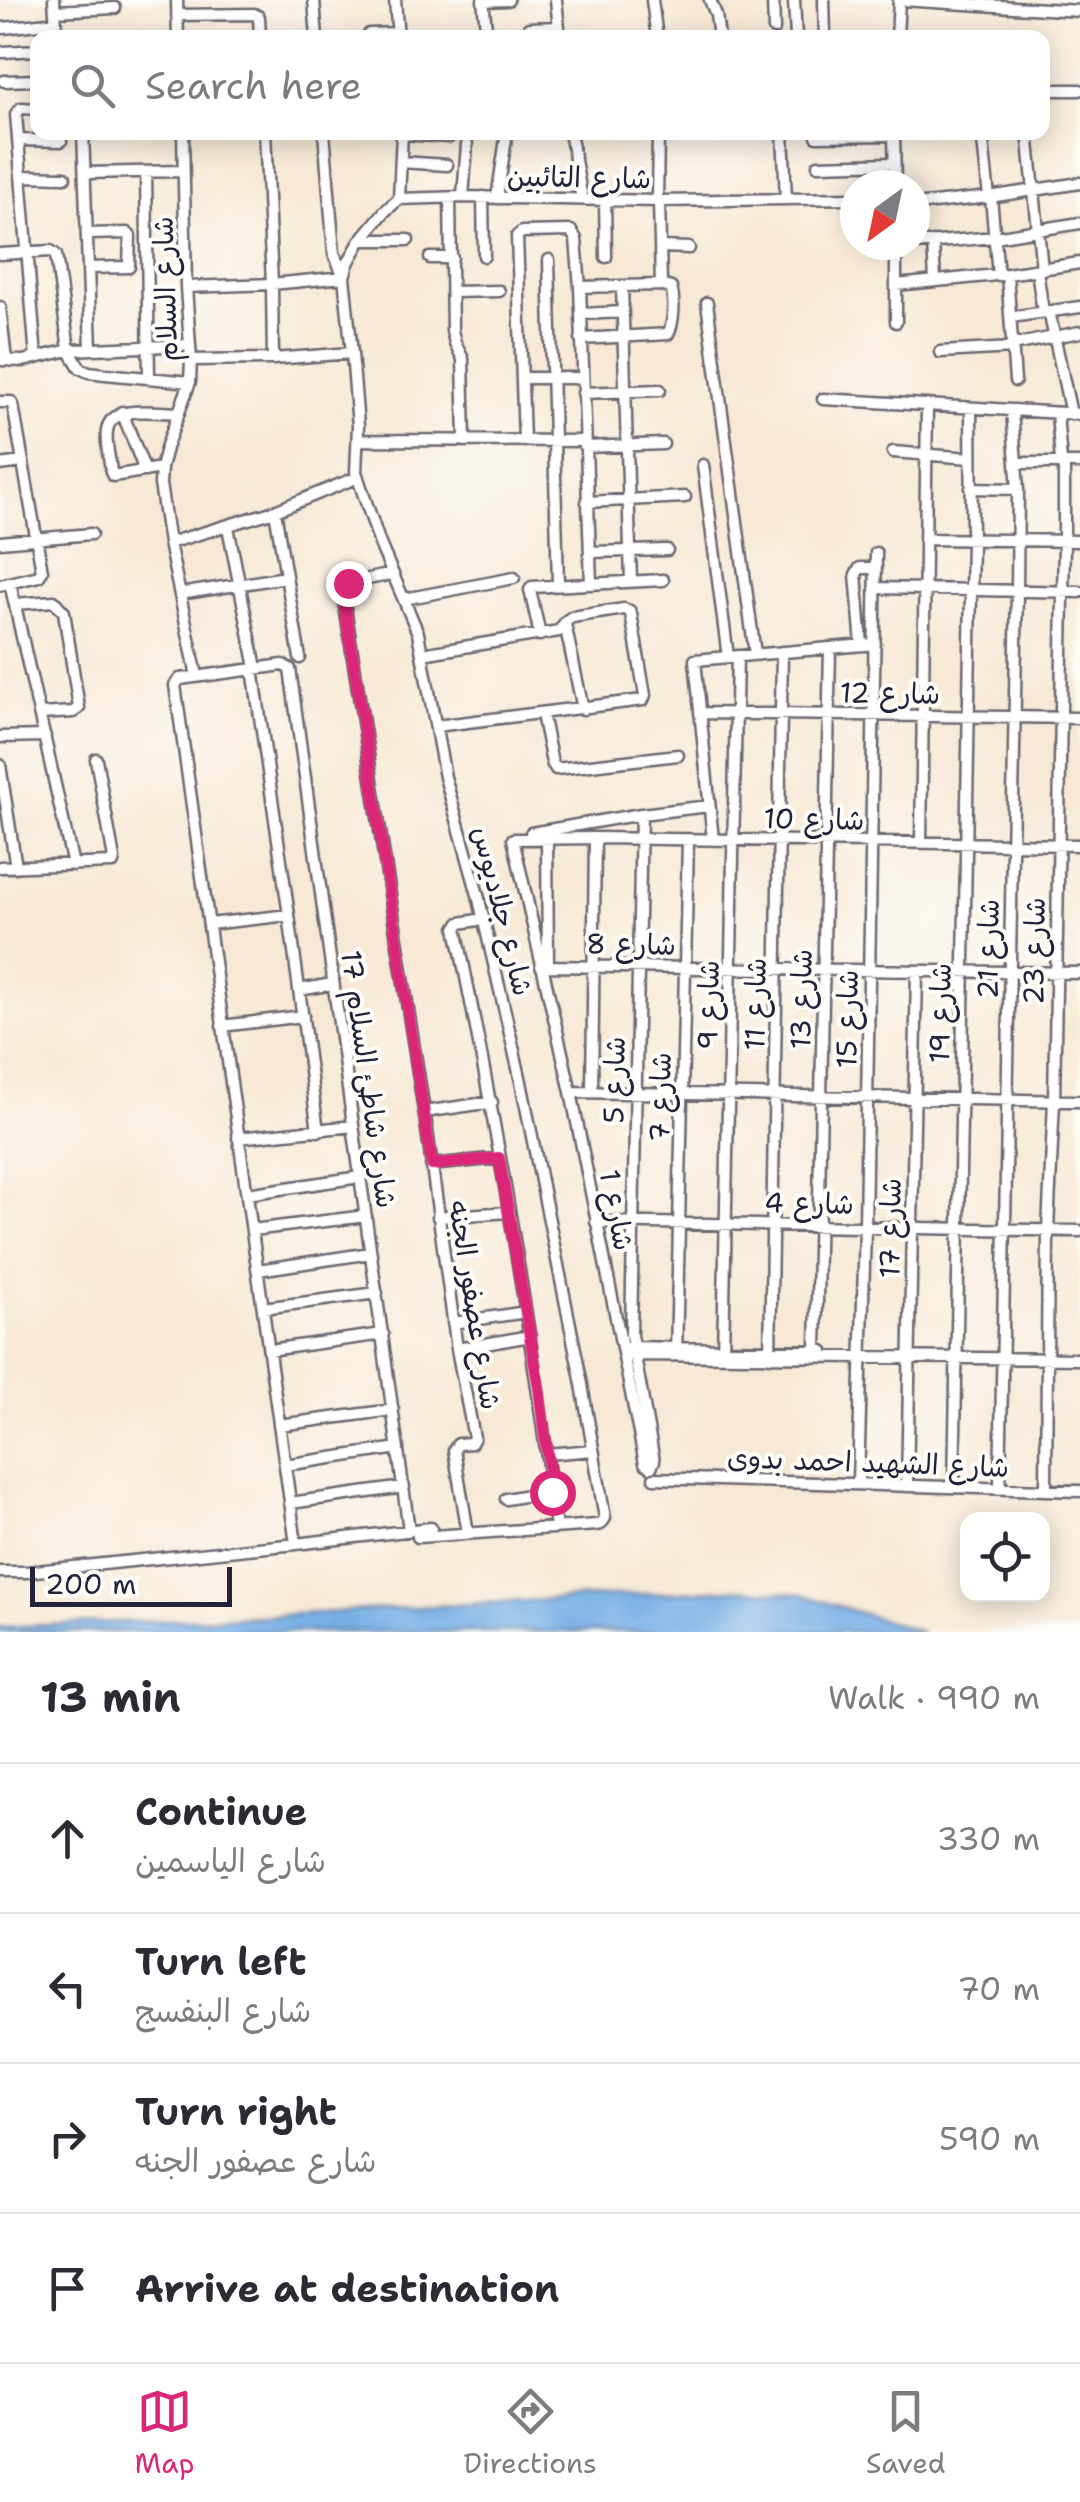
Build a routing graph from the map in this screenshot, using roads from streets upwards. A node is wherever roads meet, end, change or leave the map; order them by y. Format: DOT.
graph roads {
  1 [pos="176,0"];
  2 [pos="314,0"];
  3 [pos="395,0"];
  4 [pos="483,0"];
  5 [pos="508,0"];
  6 [pos="556,0"];
  7 [pos="652,0"];
  8 [pos="710,0"];
  9 [pos="773,0"];
  10 [pos="794,0"];
  11 [pos="824,0"];
  12 [pos="900,0"];
  13 [pos="92,4"];
  14 [pos="115,8"];
  15 [pos="55,11"];
  16 [pos="1080,11"];
  17 [pos="177,14"];
  18 [pos="4,28"];
  19 [pos="774,29"];
  20 [pos="178,30"];
  21 [pos="260,30"];
  22 [pos="316,30"];
  23 [pos="398,30"];
  24 [pos="485,30"];
  25 [pos="559,30"];
  26 [pos="656,30"];
  27 [pos="719,30"];
  28 [pos="796,30"];
  29 [pos="826,30"];
  30 [pos="898,30"];
  31 [pos="30,50"];
  32 [pos="3,52"];
  33 [pos="30,80"];
  34 [pos="4,81"];
  35 [pos="1050,90"];
  36 [pos="1080,90"];
  37 [pos="30,109"];
  38 [pos="19,140"];
  39 [pos="84,140"];
  40 [pos="182,140"];
  41 [pos="265,140"];
  42 [pos="325,140"];
  43 [pos="402,140"];
  44 [pos="505,140"];
  45 [pos="571,140"];
  46 [pos="658,140"];
  47 [pos="783,140"];
  48 [pos="894,140"];
  49 [pos="983,140"];
  50 [pos="1029,140"];
  51 [pos="61,141"];
  52 [pos="467,144"];
  53 [pos="400,162"];
  54 [pos="894,163"];
  55 [pos="446,164"];
  56 [pos="818,165"];
  57 [pos="894,170"];
  58 [pos="184,171"];
  59 [pos="146,172"];
  60 [pos="86,173"];
  61 [pos="22,176"];
  62 [pos="65,176"];
  63 [pos="1080,183"];
  64 [pos="1034,192"];
  65 [pos="456,197"];
  66 [pos="990,197"];
  67 [pos="484,198"];
  68 [pos="497,198"];
  69 [pos="840,198"];
  70 [pos="399,199"];
  71 [pos="786,199"];
  72 [pos="582,200"];
  73 [pos="606,200"];
  74 [pos="658,201"];
  75 [pos="930,203"];
  76 [pos="1080,223"];
  77 [pos="1038,230"];
  78 [pos="88,234"];
  79 [pos="995,237"];
  80 [pos="361,240"];
  81 [pos="408,240"];
  82 [pos="930,242"];
  83 [pos="933,242"];
  84 [pos="660,247"];
  85 [pos="689,248"];
  86 [pos="26,252"];
  87 [pos="0,254"];
  88 [pos="484,256"];
  89 [pos="606,257"];
  90 [pos="430,258"];
  91 [pos="452,258"];
  92 [pos="549,260"];
  93 [pos="896,260"];
  94 [pos="1080,264"];
  95 [pos="89,268"];
  96 [pos="1039,270"];
  97 [pos="1003,275"];
  98 [pos="344,277"];
  99 [pos="935,282"];
  100 [pos="272,284"];
  101 [pos="661,285"];
  102 [pos="622,286"];
  103 [pos="896,286"];
  104 [pos="186,287"];
  105 [pos="580,287"];
  106 [pos="499,291"];
  107 [pos="453,292"];
  108 [pos="708,303"];
  109 [pos="0,307"];
  110 [pos="1080,307"];
  111 [pos="623,312"];
  112 [pos="1046,312"];
  113 [pos="581,314"];
  114 [pos="1011,317"];
  115 [pos="896,322"];
  116 [pos="1080,332"];
  117 [pos="624,338"];
  118 [pos="1054,338"];
  119 [pos="581,339"];
  120 [pos="190,344"];
  121 [pos="1013,346"];
  122 [pos="148,347"];
  123 [pos="91,349"];
  124 [pos="69,350"];
  125 [pos="940,352"];
  126 [pos="352,353"];
  127 [pos="36,358"];
  128 [pos="273,359"];
  129 [pos="3,360"];
  130 [pos="191,360"];
  131 [pos="523,378"];
  132 [pos="552,378"];
  133 [pos="582,378"];
  134 [pos="149,379"];
  135 [pos="1015,380"];
  136 [pos="190,382"];
  137 [pos="626,390"];
  138 [pos="660,390"];
  139 [pos="583,393"];
  140 [pos="823,399"];
  141 [pos="0,402"];
  142 [pos="927,406"];
  143 [pos="971,409"];
  144 [pos="1012,411"];
  145 [pos="122,412"];
  146 [pos="179,413"];
  147 [pos="1057,414"];
  148 [pos="1076,414"];
  149 [pos="358,440"];
  150 [pos="464,441"];
  151 [pos="524,441"];
  152 [pos="554,441"];
  153 [pos="585,444"];
  154 [pos="662,444"];
  155 [pos="628,445"];
  156 [pos="894,452"];
  157 [pos="926,455"];
  158 [pos="971,458"];
  159 [pos="22,462"];
  160 [pos="1017,463"];
  161 [pos="1063,463"];
  162 [pos="1080,463"];
  163 [pos="0,465"];
  164 [pos="703,465"];
  165 [pos="161,468"];
  166 [pos="145,471"];
  167 [pos="358,477"];
  168 [pos="971,488"];
  169 [pos="1018,489"];
  170 [pos="685,497"];
  171 [pos="630,499"];
  172 [pos="587,502"];
  173 [pos="274,511"];
  174 [pos="228,527"];
  175 [pos="91,534"];
  176 [pos="36,539"];
  177 [pos="925,540"];
  178 [pos="972,540"];
  179 [pos="1018,541"];
  180 [pos="1080,541"];
  181 [pos="0,542"];
  182 [pos="1064,542"];
  183 [pos="169,543"];
  184 [pos="667,550"];
  185 [pos="631,551"];
  186 [pos="590,552"];
  187 [pos="876,554"];
  188 [pos="876,568"];
  189 [pos="393,574"];
  190 [pos="286,577"];
  191 [pos="514,578"];
  192 [pos="663,580"];
  193 [pos="631,581"];
  194 [pos="592,583"];
  195 [pos="5,584"];
  196 [pos="558,584"];
  197 [pos="240,585"];
  198 [pos="876,588"];
  199 [pos="924,589"];
  200 [pos="971,590"];
  201 [pos="1018,590"];
  202 [pos="1063,591"];
  203 [pos="1080,592"];
  204 [pos="180,594"];
  205 [pos="404,599"];
  206 [pos="15,604"];
  207 [pos="564,624"];
  208 [pos="540,636"];
  209 [pos="876,644"];
  210 [pos="862,645"];
  211 [pos="830,648"];
  212 [pos="782,652"];
  213 [pos="422,654"];
  214 [pos="755,654"];
  215 [pos="732,656"];
  216 [pos="300,658"];
  217 [pos="254,668"];
  218 [pos="197,676"];
  219 [pos="584,709"];
  220 [pos="700,713"];
  221 [pos="736,713"];
  222 [pos="40,714"];
  223 [pos="542,714"];
  224 [pos="783,714"];
  225 [pos="828,714"];
  226 [pos="874,715"];
  227 [pos="923,716"];
  228 [pos="968,716"];
  229 [pos="1014,717"];
  230 [pos="1060,718"];
  231 [pos="1080,718"];
  232 [pos="436,726"];
  233 [pos="45,736"];
  234 [pos="0,738"];
  235 [pos="678,755"];
  236 [pos="96,759"];
  237 [pos="0,764"];
  238 [pos="709,806"];
  239 [pos="641,814"];
  240 [pos="548,838"];
  241 [pos="595,838"];
  242 [pos="640,839"];
  243 [pos="513,840"];
  244 [pos="688,840"];
  245 [pos="713,840"];
  246 [pos="734,840"];
  247 [pos="781,841"];
  248 [pos="826,842"];
  249 [pos="872,842"];
  250 [pos="921,843"];
  251 [pos="965,844"];
  252 [pos="1012,845"];
  253 [pos="1058,845"];
  254 [pos="1080,845"];
  255 [pos="72,865"];
  256 [pos="0,867"];
  257 [pos="16,867"];
  258 [pos="289,914"];
  259 [pos="484,918"];
  260 [pos="209,924"];
  261 [pos="544,966"];
  262 [pos="594,966"];
  263 [pos="638,967"];
  264 [pos="685,968"];
  265 [pos="731,968"];
  266 [pos="778,969"];
  267 [pos="824,970"];
  268 [pos="870,970"];
  269 [pos="918,970"];
  270 [pos="964,971"];
  271 [pos="1010,972"];
  272 [pos="1056,972"];
  273 [pos="1080,973"];
  274 [pos="333,984"];
  275 [pos="299,990"];
  276 [pos="303,1016"];
  277 [pos="222,1026"];
  278 [pos="571,1092"];
  279 [pos="592,1092"];
  280 [pos="636,1093"];
  281 [pos="682,1094"];
  282 [pos="729,1095"];
  283 [pos="775,1096"];
  284 [pos="822,1097"];
  285 [pos="868,1098"];
  286 [pos="915,1098"];
  287 [pos="961,1100"];
  288 [pos="1008,1100"];
  289 [pos="1054,1101"];
  290 [pos="492,1102"];
  291 [pos="1080,1102"];
  292 [pos="424,1112"];
  293 [pos="352,1126"];
  294 [pos="318,1131"];
  295 [pos="238,1138"];
  296 [pos="499,1158"];
  297 [pos="432,1165"];
  298 [pos="360,1177"];
  299 [pos="248,1194"];
  300 [pos="508,1212"];
  301 [pos="366,1216"];
  302 [pos="438,1217"];
  303 [pos="596,1222"];
  304 [pos="632,1222"];
  305 [pos="679,1223"];
  306 [pos="726,1224"];
  307 [pos="772,1225"];
  308 [pos="819,1226"];
  309 [pos="865,1227"];
  310 [pos="912,1228"];
  311 [pos="959,1229"];
  312 [pos="252,1230"];
  313 [pos="1005,1230"];
  314 [pos="1048,1230"];
  315 [pos="1080,1231"];
  316 [pos="371,1254"];
  317 [pos="258,1270"];
  318 [pos="376,1293"];
  319 [pos="263,1308"];
  320 [pos="526,1312"];
  321 [pos="453,1323"];
  322 [pos="382,1334"];
  323 [pos="530,1336"];
  324 [pos="457,1349"];
  325 [pos="269,1350"];
  326 [pos="628,1351"];
  327 [pos="816,1351"];
  328 [pos="676,1352"];
  329 [pos="723,1353"];
  330 [pos="770,1353"];
  331 [pos="863,1356"];
  332 [pos="910,1357"];
  333 [pos="957,1358"];
  334 [pos="1003,1358"];
  335 [pos="1049,1359"];
  336 [pos="1080,1359"];
  337 [pos="393,1410"];
  338 [pos="280,1425"];
  339 [pos="398,1448"];
  340 [pos="593,1450"];
  341 [pos="547,1454"];
  342 [pos="285,1464"];
  343 [pos="654,1478"];
  344 [pos="858,1484"];
  345 [pos="907,1486"];
  346 [pos="954,1487"];
  347 [pos="404,1488"];
  348 [pos="1000,1488"];
  349 [pos="1046,1490"];
  350 [pos="1080,1491"];
  351 [pos="552,1492"];
  352 [pos="506,1499"];
  353 [pos="290,1503"];
  354 [pos="431,1528"];
  355 [pos="556,1528"];
  356 [pos="414,1534"];
  357 [pos="468,1534"];
  358 [pos="296,1544"];
  359 [pos="0,1572"];
  1 -- 17 [label="street"];
  2 -- 22 [label="street"];
  3 -- 23 [label="street"];
  4 -- 5 [label="street"];
  4 -- 24 [label="street"];
  6 -- 25 [label="street"];
  7 -- 26 [label="street"];
  8 -- 27 [label="street"];
  9 -- 19 [label="street"];
  10 -- 28 [label="street"];
  11 -- 29 [label="street"];
  12 -- 16 [label="street"];
  12 -- 30 [label="street"];
  13 -- 14 [label="street"];
  13 -- 15 [label="street"];
  15 -- 18 [label="street"];
  17 -- 20 [label="street"];
  17 -- 21 [label="street"];
  31 -- 32 [label="street"];
  33 -- 34 [label="street"];
  35 -- 36 [label="street"];
  37 -- 38 [label="street"];
  38 -- 51 [label="street"];
  38 -- 61 [label="street"];
  39 -- 60 [label="street"];
  40 -- 58 [label="street, شارع السلام"];
  41 -- 100 [label="street"];
  42 -- 98 [label="street, شارع جلاديوس"];
  43 -- 53 [label="street"];
  44 -- 68 [label="street"];
  45 -- 72 [label="street"];
  46 -- 74 [label="street"];
  47 -- 71 [label="street"];
  48 -- 54 [label="street"];
  49 -- 66 [label="street"];
  50 -- 64 [label="street"];
  52 -- 65 [label="street"];
  53 -- 55 [label="street"];
  53 -- 70 [label="street"];
  54 -- 56 [label="street"];
  54 -- 57 [label="street"];
  58 -- 59 [label="street"];
  58 -- 104 [label="street, شارع السلام"];
  59 -- 60 [label="street"];
  59 -- 122 [label="street"];
  60 -- 78 [label="street"];
  61 -- 62 [label="street"];
  61 -- 86 [label="street"];
  63 -- 64 [label="street"];
  64 -- 66 [label="street"];
  64 -- 77 [label="street"];
  65 -- 67 [label="street, شارع التائبين"];
  65 -- 70 [label="street, شارع التائبين"];
  65 -- 91 [label="street"];
  66 -- 75 [label="street"];
  66 -- 79 [label="street"];
  67 -- 68 [label="street, شارع التائبين"];
  67 -- 88 [label="street"];
  68 -- 72 [label="street, شارع التائبين"];
  69 -- 71 [label="street, شارع التائبين"];
  70 -- 80 [label="street"];
  71 -- 74 [label="street, شارع التائبين"];
  72 -- 73 [label="street, شارع التائبين"];
  73 -- 74 [label="street, شارع التائبين"];
  73 -- 89 [label="street"];
  74 -- 84 [label="street"];
  76 -- 77 [label="street"];
  77 -- 79 [label="street"];
  77 -- 96 [label="street"];
  78 -- 95 [label="street"];
  78 -- 95 [label="street"];
  79 -- 83 [label="street"];
  79 -- 97 [label="street"];
  80 -- 81 [label="street"];
  80 -- 98 [label="street"];
  82 -- 83 [label="street"];
  83 -- 99 [label="street"];
  84 -- 85 [label="street"];
  84 -- 101 [label="street"];
  86 -- 87 [label="street"];
  86 -- 124 [label="street"];
  86 -- 127 [label="street"];
  90 -- 91 [label="street"];
  91 -- 107 [label="street"];
  92 -- 132 [label="street"];
  93 -- 103 [label="street"];
  94 -- 96 [label="street"];
  95 -- 123 [label="street"];
  96 -- 97 [label="street"];
  96 -- 112 [label="street"];
  97 -- 99 [label="street"];
  97 -- 114 [label="street"];
  98 -- 100 [label="street"];
  98 -- 126 [label="street, شارع جلاديوس"];
  99 -- 103 [label="street"];
  100 -- 104 [label="street"];
  100 -- 128 [label="street"];
  101 -- 102 [label="street"];
  101 -- 117 [label="street"];
  102 -- 105 [label="street"];
  102 -- 111 [label="street"];
  103 -- 115 [label="street"];
  104 -- 120 [label="street, شارع السلام"];
  105 -- 113 [label="street"];
  105 -- 131 [label="street"];
  106 -- 107 [label="street"];
  107 -- 150 [label="street"];
  108 -- 214 [label="street"];
  109 -- 129 [label="street"];
  110 -- 112 [label="street"];
  111 -- 113 [label="street"];
  111 -- 117 [label="street"];
  112 -- 114 [label="street"];
  112 -- 118 [label="street"];
  113 -- 119 [label="street"];
  114 -- 121 [label="street"];
  116 -- 118 [label="street"];
  117 -- 119 [label="street"];
  117 -- 137 [label="street"];
  118 -- 121 [label="street"];
  118 -- 148 [label="street"];
  119 -- 133 [label="street"];
  120 -- 122 [label="street"];
  120 -- 130 [label="street, شارع السلام"];
  121 -- 125 [label="street"];
  121 -- 135 [label="street"];
  122 -- 123 [label="street"];
  122 -- 134 [label="street"];
  123 -- 124 [label="street"];
  124 -- 127 [label="street"];
  124 -- 134 [label="street"];
  126 -- 128 [label="street"];
  126 -- 149 [label="street, شارع جلاديوس"];
  127 -- 129 [label="street"];
  128 -- 130 [label="street"];
  130 -- 136 [label="street, شارع السلام"];
  131 -- 132 [label="street"];
  131 -- 151 [label="street"];
  132 -- 133 [label="street"];
  132 -- 152 [label="street"];
  133 -- 139 [label="street"];
  134 -- 136 [label="street"];
  136 -- 146 [label="street, شارع السلام"];
  137 -- 138 [label="street"];
  137 -- 139 [label="street"];
  137 -- 155 [label="street"];
  139 -- 153 [label="street"];
  140 -- 142 [label="street"];
  141 -- 159 [label="street"];
  142 -- 143 [label="street"];
  142 -- 157 [label="street"];
  143 -- 144 [label="street"];
  143 -- 158 [label="street, شارع 19"];
  144 -- 147 [label="street"];
  144 -- 160 [label="street, شارع 21"];
  145 -- 146 [label="street"];
  145 -- 166 [label="street"];
  145 -- 166 [label="street"];
  146 -- 165 [label="street, شارع السلام"];
  147 -- 148 [label="street"];
  147 -- 161 [label="street, شارع 23"];
  149 -- 150 [label="street"];
  149 -- 167 [label="street, شارع جلاديوس"];
  150 -- 151 [label="street"];
  151 -- 152 [label="street"];
  152 -- 153 [label="street"];
  152 -- 196 [label="street"];
  153 -- 155 [label="street"];
  153 -- 172 [label="street"];
  154 -- 155 [label="street"];
  155 -- 171 [label="street"];
  156 -- 157 [label="street"];
  157 -- 158 [label="street"];
  157 -- 177 [label="street"];
  158 -- 168 [label="street, شارع 19"];
  159 -- 163 [label="street"];
  159 -- 176 [label="street"];
  160 -- 161 [label="street"];
  160 -- 169 [label="street, شارع 21"];
  161 -- 162 [label="street"];
  161 -- 182 [label="street, شارع 23"];
  164 -- 215 [label="street"];
  165 -- 166 [label="street"];
  165 -- 183 [label="street, شارع السلام"];
  167 -- 173 [label="street"];
  167 -- 189 [label="street, شارع جلاديوس"];
  168 -- 169 [label="street"];
  168 -- 178 [label="street, شارع 19"];
  169 -- 179 [label="street, شارع 21"];
  170 -- 171 [label="street"];
  171 -- 172 [label="street"];
  171 -- 185 [label="street"];
  172 -- 186 [label="street"];
  173 -- 174 [label="street"];
  173 -- 190 [label="street"];
  174 -- 183 [label="street"];
  174 -- 197 [label="street"];
  175 -- 176 [label="street"];
  176 -- 181 [label="street"];
  176 -- 195 [label="street"];
  177 -- 178 [label="street"];
  177 -- 199 [label="street"];
  178 -- 179 [label="street"];
  178 -- 200 [label="street, شارع 19"];
  179 -- 182 [label="street"];
  179 -- 201 [label="street, شارع 21"];
  180 -- 182 [label="street"];
  182 -- 202 [label="street, شارع 23"];
  183 -- 204 [label="street, شارع السلام"];
  184 -- 185 [label="street"];
  185 -- 186 [label="street"];
  185 -- 193 [label="street"];
  186 -- 194 [label="street"];
  187 -- 188 [label="street, شارع 15"];
  188 -- 198 [label="street, شارع 15"];
  188 -- 210 [label="street"];
  189 -- 205 [label="street, شارع جلاديوس"];
  189 -- 292 [label="street, شارع عصفور الجنه"];
  190 -- 197 [label="street"];
  190 -- 216 [label="street"];
  191 -- 205 [label="street"];
  192 -- 193 [label="street"];
  193 -- 194 [label="street"];
  194 -- 196 [label="street"];
  195 -- 206 [label="street"];
  196 -- 208 [label="street"];
  197 -- 204 [label="street"];
  197 -- 217 [label="street"];
  198 -- 199 [label="street"];
  198 -- 209 [label="street, شارع 15"];
  199 -- 200 [label="street"];
  199 -- 227 [label="street"];
  200 -- 201 [label="street"];
  200 -- 228 [label="street, شارع 19"];
  201 -- 202 [label="street"];
  201 -- 229 [label="street, شارع 21"];
  202 -- 203 [label="street"];
  202 -- 230 [label="street, شارع 23"];
  204 -- 218 [label="street, شارع السلام"];
  205 -- 213 [label="street, شارع جلاديوس"];
  206 -- 222 [label="street"];
  206 -- 222 [label="street"];
  207 -- 208 [label="street"];
  207 -- 219 [label="street"];
  207 -- 219 [label="street"];
  208 -- 213 [label="street"];
  209 -- 210 [label="street"];
  209 -- 226 [label="street, شارع 15"];
  210 -- 211 [label="street"];
  211 -- 212 [label="street"];
  211 -- 225 [label="street, شارع 13"];
  212 -- 214 [label="street"];
  212 -- 224 [label="street, شارع 11"];
  213 -- 232 [label="street, شارع جلاديوس"];
  214 -- 215 [label="street"];
  215 -- 220 [label="street"];
  215 -- 221 [label="street, شارع 9"];
  217 -- 218 [label="street"];
  217 -- 258 [label="street"];
  217 -- 274 [label="street, شارع شاطئ السلام 17"];
  218 -- 260 [label="street"];
  219 -- 223 [label="street"];
  220 -- 221 [label="street, شارع 12"];
  220 -- 238 [label="street"];
  221 -- 224 [label="street, شارع 12"];
  221 -- 246 [label="street, شارع 9"];
  222 -- 233 [label="street"];
  223 -- 232 [label="street"];
  223 -- 235 [label="street"];
  224 -- 225 [label="street, شارع 12"];
  224 -- 247 [label="street, شارع 11"];
  225 -- 226 [label="street, شارع 12"];
  225 -- 248 [label="street, شارع 13"];
  226 -- 227 [label="street, شارع 12"];
  226 -- 249 [label="street, شارع 15"];
  227 -- 228 [label="street, شارع 12"];
  227 -- 250 [label="street"];
  228 -- 229 [label="street, شارع 12"];
  228 -- 251 [label="street, شارع 19"];
  229 -- 230 [label="street, شارع 12"];
  229 -- 252 [label="street, شارع 21"];
  230 -- 231 [label="street, شارع 12"];
  230 -- 253 [label="street, شارع 23"];
  232 -- 259 [label="street, شارع جلاديوس"];
  233 -- 234 [label="street"];
  233 -- 255 [label="street"];
  236 -- 255 [label="street"];
  237 -- 257 [label="street"];
  238 -- 239 [label="street"];
  238 -- 245 [label="street"];
  239 -- 242 [label="street, شارع 5"];
  239 -- 243 [label="street"];
  240 -- 241 [label="street, شارع 10"];
  240 -- 243 [label="street, شارع 10"];
  240 -- 261 [label="street"];
  241 -- 242 [label="street, شارع 10"];
  241 -- 262 [label="street"];
  242 -- 244 [label="street, شارع 10"];
  242 -- 263 [label="street, شارع 5"];
  243 -- 261 [label="street, شارع 1"];
  244 -- 245 [label="street, شارع 10"];
  244 -- 264 [label="street, شارع 7"];
  245 -- 246 [label="street, شارع 10"];
  246 -- 247 [label="street, شارع 10"];
  246 -- 265 [label="street, شارع 9"];
  247 -- 248 [label="street, شارع 10"];
  247 -- 266 [label="street, شارع 11"];
  248 -- 249 [label="street, شارع 10"];
  248 -- 267 [label="street, شارع 13"];
  249 -- 250 [label="street, شارع 10"];
  249 -- 268 [label="street, شارع 15"];
  250 -- 251 [label="street, شارع 10"];
  251 -- 252 [label="street, شارع 10"];
  251 -- 270 [label="street, شارع 19"];
  252 -- 253 [label="street, شارع 10"];
  252 -- 271 [label="street, شارع 21"];
  253 -- 254 [label="street, شارع 10"];
  253 -- 272 [label="street, شارع 23"];
  255 -- 257 [label="street"];
  256 -- 257 [label="street"];
  258 -- 260 [label="street"];
  258 -- 275 [label="street"];
  259 -- 290 [label="street"];
  259 -- 340 [label="street, شارع جلاديوس"];
  260 -- 277 [label="street"];
  261 -- 262 [label="street, شارع 8"];
  261 -- 278 [label="street, شارع 1"];
  262 -- 263 [label="street, شارع 8"];
  262 -- 279 [label="street"];
  263 -- 264 [label="street, شارع 8"];
  263 -- 280 [label="street, شارع 5"];
  264 -- 265 [label="street, شارع 8"];
  264 -- 281 [label="street, شارع 7"];
  265 -- 266 [label="street, شارع 8"];
  265 -- 282 [label="street, شارع 9"];
  266 -- 267 [label="street, شارع 8"];
  266 -- 283 [label="street, شارع 11"];
  267 -- 268 [label="street, شارع 8"];
  267 -- 284 [label="street, شارع 13"];
  268 -- 269 [label="street, شارع 8"];
  268 -- 285 [label="street, شارع 15"];
  269 -- 270 [label="street, شارع 8"];
  269 -- 286 [label="street, شارع 17"];
  270 -- 271 [label="street, شارع 8"];
  270 -- 287 [label="street, شارع 19"];
  271 -- 272 [label="street, شارع 8"];
  271 -- 288 [label="street, شارع 21"];
  272 -- 273 [label="street, شارع 8"];
  272 -- 289 [label="street, شارع 23"];
  274 -- 275 [label="street"];
  274 -- 293 [label="street, شارع شاطئ السلام 17"];
  275 -- 276 [label="street"];
  276 -- 277 [label="street"];
  276 -- 294 [label="street"];
  277 -- 295 [label="street"];
  278 -- 279 [label="street"];
  278 -- 303 [label="street, شارع 1"];
  279 -- 280 [label="street"];
  280 -- 281 [label="street"];
  280 -- 304 [label="street, شارع 5"];
  281 -- 282 [label="street"];
  281 -- 305 [label="street, شارع 7"];
  282 -- 283 [label="street"];
  282 -- 306 [label="street, شارع 9"];
  283 -- 284 [label="street"];
  283 -- 307 [label="street, شارع 11"];
  284 -- 285 [label="street"];
  284 -- 308 [label="street, شارع 13"];
  285 -- 286 [label="street"];
  285 -- 309 [label="street, شارع 15"];
  286 -- 287 [label="street"];
  286 -- 310 [label="street, شارع 17"];
  287 -- 288 [label="street"];
  287 -- 311 [label="street, شارع 19"];
  288 -- 289 [label="street"];
  288 -- 313 [label="street, شارع 21"];
  289 -- 291 [label="street"];
  289 -- 314 [label="street, شارع 23"];
  290 -- 292 [label="street"];
  290 -- 296 [label="street"];
  292 -- 297 [label="street, شارع عصفور الجنه"];
  293 -- 294 [label="street"];
  293 -- 298 [label="street, شارع شاطئ السلام 17"];
  294 -- 295 [label="street"];
  295 -- 299 [label="street"];
  296 -- 297 [label="street"];
  296 -- 300 [label="street"];
  297 -- 302 [label="street, شارع عصفور الجنه"];
  298 -- 299 [label="street"];
  298 -- 301 [label="street, شارع شاطئ السلام 17"];
  299 -- 312 [label="street"];
  300 -- 302 [label="street"];
  300 -- 320 [label="street"];
  301 -- 312 [label="street"];
  301 -- 316 [label="street, شارع شاطئ السلام 17"];
  302 -- 321 [label="street, شارع عصفور الجنه"];
  303 -- 304 [label="street, شارع 4"];
  303 -- 326 [label="street, شارع 1"];
  304 -- 305 [label="street, شارع 4"];
  304 -- 326 [label="street, شارع 5"];
  305 -- 306 [label="street, شارع 4"];
  305 -- 328 [label="street, شارع 7"];
  306 -- 307 [label="street, شارع 4"];
  306 -- 329 [label="street, شارع 9"];
  307 -- 308 [label="street, شارع 4"];
  307 -- 330 [label="street, شارع 11"];
  308 -- 309 [label="street, شارع 4"];
  308 -- 327 [label="street, شارع 13"];
  309 -- 310 [label="street, شارع 4"];
  309 -- 331 [label="street, شارع 15"];
  310 -- 311 [label="street, شارع 4"];
  310 -- 332 [label="street, شارع 17"];
  311 -- 313 [label="street, شارع 4"];
  311 -- 333 [label="street, شارع 19"];
  312 -- 317 [label="street"];
  313 -- 314 [label="street, شارع 4"];
  313 -- 334 [label="street, شارع 21"];
  314 -- 315 [label="street, شارع 4"];
  314 -- 335 [label="street, شارع 23"];
  316 -- 317 [label="street"];
  316 -- 318 [label="street, شارع شاطئ السلام 17"];
  317 -- 319 [label="street"];
  318 -- 319 [label="street"];
  318 -- 322 [label="street, شارع شاطئ السلام 17"];
  319 -- 325 [label="street"];
  320 -- 321 [label="street"];
  320 -- 323 [label="street"];
  321 -- 324 [label="street, شارع عصفور الجنه"];
  322 -- 325 [label="street"];
  322 -- 337 [label="street, شارع شاطئ السلام 17"];
  323 -- 324 [label="street"];
  323 -- 341 [label="street"];
  324 -- 357 [label="street, شارع عصفور الجنه"];
  325 -- 338 [label="street"];
  326 -- 326 [label="street, شارع 1"];
  326 -- 328 [label="street"];
  327 -- 330 [label="street"];
  327 -- 331 [label="street"];
  328 -- 329 [label="street"];
  329 -- 330 [label="street"];
  330 -- 331 [label="street"];
  331 -- 332 [label="street"];
  331 -- 344 [label="street, شارع 15"];
  332 -- 333 [label="street"];
  332 -- 345 [label="street, شارع 17"];
  333 -- 334 [label="street"];
  333 -- 346 [label="street, شارع 19"];
  334 -- 335 [label="street"];
  334 -- 348 [label="street, شارع 21"];
  335 -- 336 [label="street"];
  335 -- 349 [label="street, شارع 23"];
  337 -- 338 [label="street"];
  337 -- 339 [label="street, شارع شاطئ السلام 17"];
  338 -- 342 [label="street"];
  339 -- 342 [label="street"];
  339 -- 347 [label="street, شارع شاطئ السلام 17"];
  340 -- 341 [label="street"];
  340 -- 355 [label="street, شارع جلاديوس"];
  341 -- 351 [label="street"];
  342 -- 353 [label="street"];
  343 -- 344 [label="street, شارع الشهيد احمد بدوى"];
  344 -- 345 [label="street, شارع الشهيد احمد بدوى"];
  345 -- 346 [label="street, شارع الشهيد احمد بدوى"];
  346 -- 348 [label="street, شارع الشهيد احمد بدوى"];
  347 -- 353 [label="street"];
  347 -- 356 [label="street, شارع شاطئ السلام 17"];
  348 -- 349 [label="street, شارع الشهيد احمد بدوى"];
  349 -- 350 [label="street, شارع الشهيد احمد بدوى"];
  351 -- 352 [label="street"];
  351 -- 355 [label="street"];
  353 -- 358 [label="street"];
  354 -- 356 [label="street"];
  355 -- 357 [label="street, شارع جلاديوس"];
  356 -- 357 [label="street, شارع جلاديوس"];
  356 -- 358 [label="street"];
  358 -- 359 [label="street"];
}
